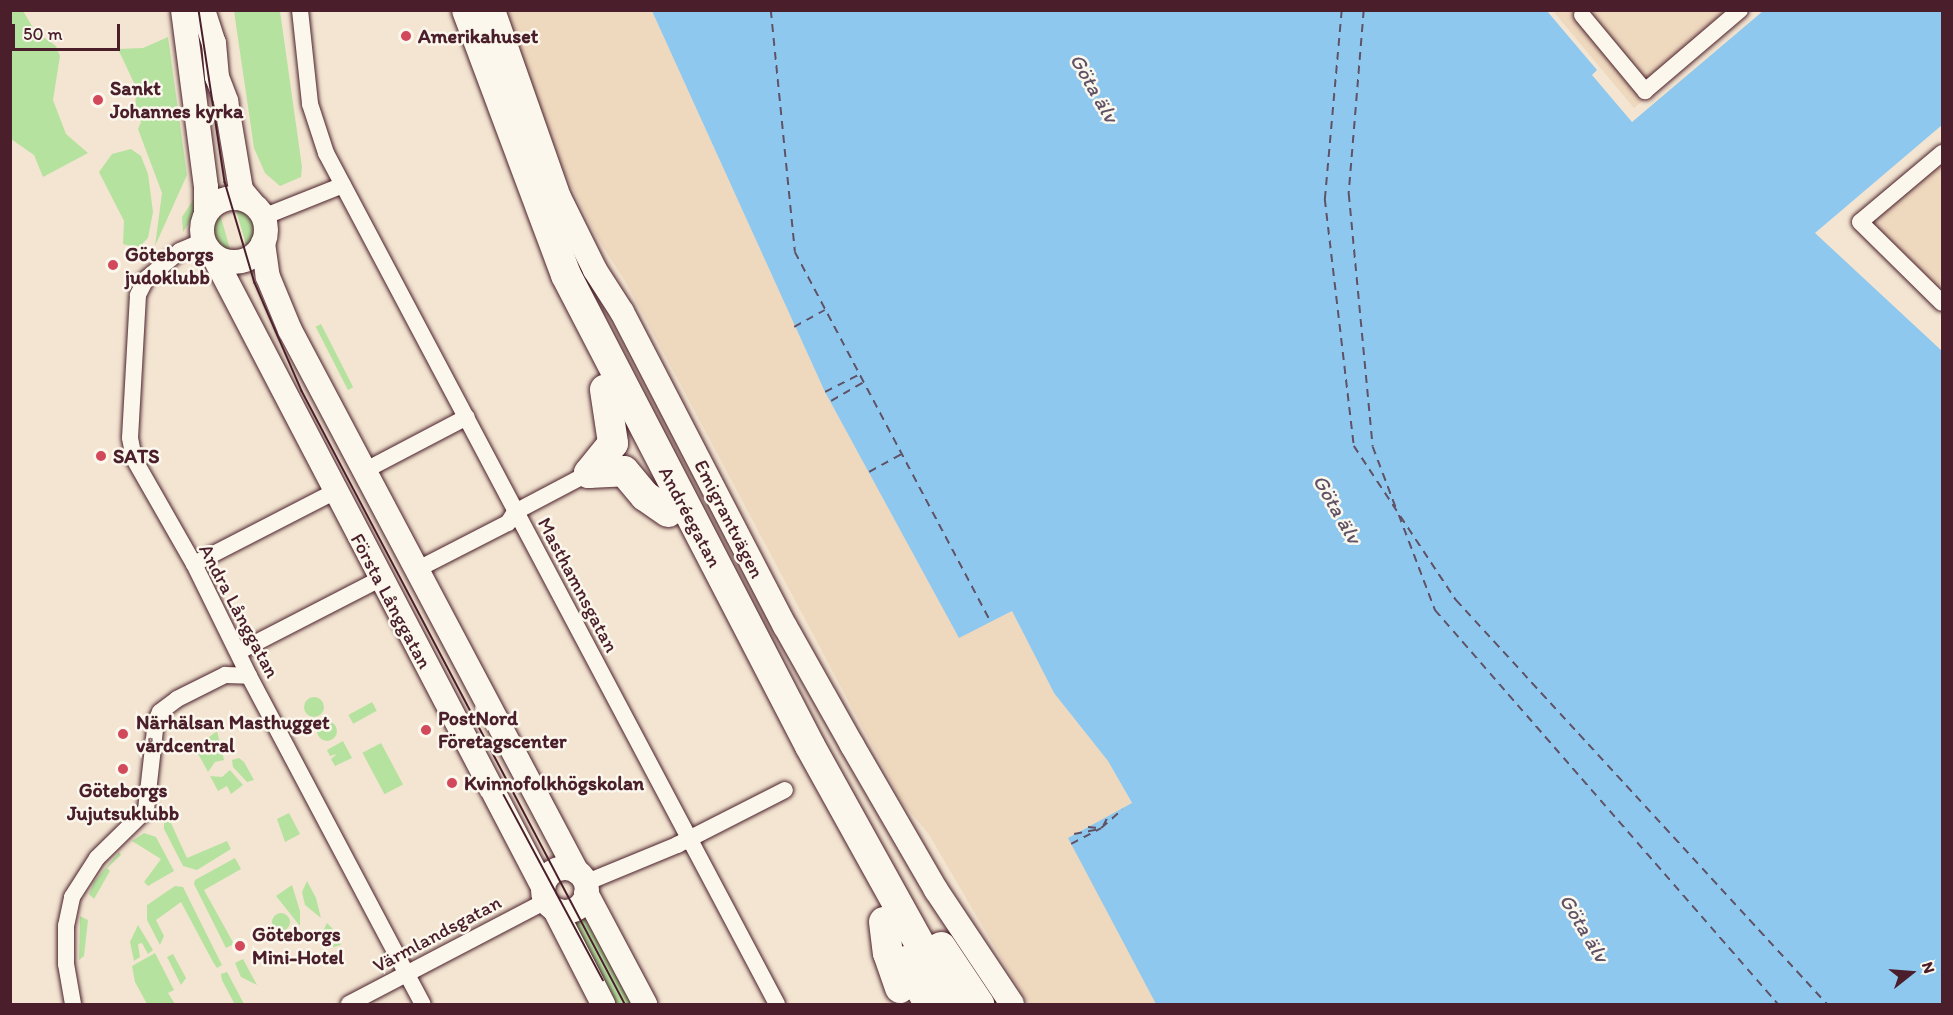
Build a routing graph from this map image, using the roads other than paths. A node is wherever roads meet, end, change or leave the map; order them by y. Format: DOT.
graph roads {
  1 [pos="183,10"];
  2 [pos="203,10"];
  3 [pos="216,10"];
  4 [pos="300,10"];
  5 [pos="449,10"];
  6 [pos="467,10"];
  7 [pos="493,10"];
  8 [pos="1740,10"];
  9 [pos="1582,15"];
  10 [pos="226,101"];
  11 [pos="1942,153"];
  12 [pos="344,185"];
  13 [pos="257,210"];
  14 [pos="206,213"];
  15 [pos="263,243"];
  16 [pos="208,248"];
  17 [pos="1942,303"];
  18 [pos="605,390"];
  19 [pos="467,417"];
  20 [pos="364,471"];
  21 [pos="590,473"];
  22 [pos="334,492"];
  23 [pos="515,512"];
  24 [pos="668,512"];
  25 [pos="194,564"];
  26 [pos="418,569"];
  27 [pos="380,579"];
  28 [pos="240,651"];
  29 [pos="249,676"];
  30 [pos="785,790"];
  31 [pos="691,837"];
  32 [pos="862,842"];
  33 [pos="583,883"];
  34 [pos="548,899"];
  35 [pos="884,922"];
  36 [pos="407,973"];
  37 [pos="73,1005"];
  38 [pos="349,1005"];
  39 [pos="423,1005"];
  40 [pos="603,1005"];
  41 [pos="645,1005"];
  42 [pos="777,1005"];
  43 [pos="907,1005"];
  44 [pos="929,1005"];
  45 [pos="953,1005"];
  46 [pos="979,1005"];
  47 [pos="1012,1005"];
  1 -- 14 [label="street"];
  2 -- 10 [label="street"];
  3 -- 10 [label="street"];
  4 -- 12 [label="street, Masthamnsgatan"];
  5 -- 18 [label="highway, Andréegatan"];
  6 -- 32 [label="highway, Andréegatan"];
  7 -- 47 [label="street, Emigrantvägen"];
  8 -- 9 [label="street"];
  10 -- 13 [label="street"];
  11 -- 17 [label="street"];
  12 -- 13 [label="street"];
  12 -- 19 [label="street, Masthamnsgatan"];
  13 -- 14 [label="street"];
  13 -- 15 [label="street"];
  14 -- 16 [label="street"];
  15 -- 16 [label="street"];
  15 -- 20 [label="street, Första Långgatan"];
  16 -- 22 [label="street, Första Långgatan"];
  16 -- 25 [label="street, Andra Långgatan"];
  18 -- 21 [label="highway"];
  18 -- 24 [label="highway, Andréegatan"];
  19 -- 20 [label="street"];
  19 -- 23 [label="street, Masthamnsgatan"];
  20 -- 26 [label="street, Första Långgatan"];
  21 -- 23 [label="street"];
  21 -- 24 [label="highway"];
  22 -- 25 [label="street"];
  22 -- 27 [label="street, Första Långgatan"];
  23 -- 26 [label="street"];
  23 -- 31 [label="street, Masthamnsgatan"];
  24 -- 35 [label="highway, Andréegatan"];
  25 -- 28 [label="street, Andra Långgatan"];
  26 -- 33 [label="street, Första Långgatan"];
  27 -- 28 [label="street"];
  27 -- 34 [label="street, Första Långgatan"];
  28 -- 29 [label="street, Andra Långgatan"];
  29 -- 36 [label="street, Andra Långgatan"];
  29 -- 37 [label="street"];
  30 -- 31 [label="street"];
  31 -- 33 [label="street"];
  31 -- 42 [label="street, Masthamnsgatan"];
  32 -- 45 [label="highway, Andréegatan"];
  32 -- 46 [label="highway"];
  33 -- 34 [label="street"];
  33 -- 34 [label="street"];
  33 -- 41 [label="street, Första Långgatan"];
  34 -- 36 [label="street, Värmlandsgatan"];
  34 -- 40 [label="street, Första Långgatan"];
  35 -- 43 [label="highway"];
  35 -- 44 [label="highway, Andréegatan"];
  36 -- 38 [label="street, Värmlandsgatan"];
  36 -- 39 [label="street, Andra Långgatan"];
}
